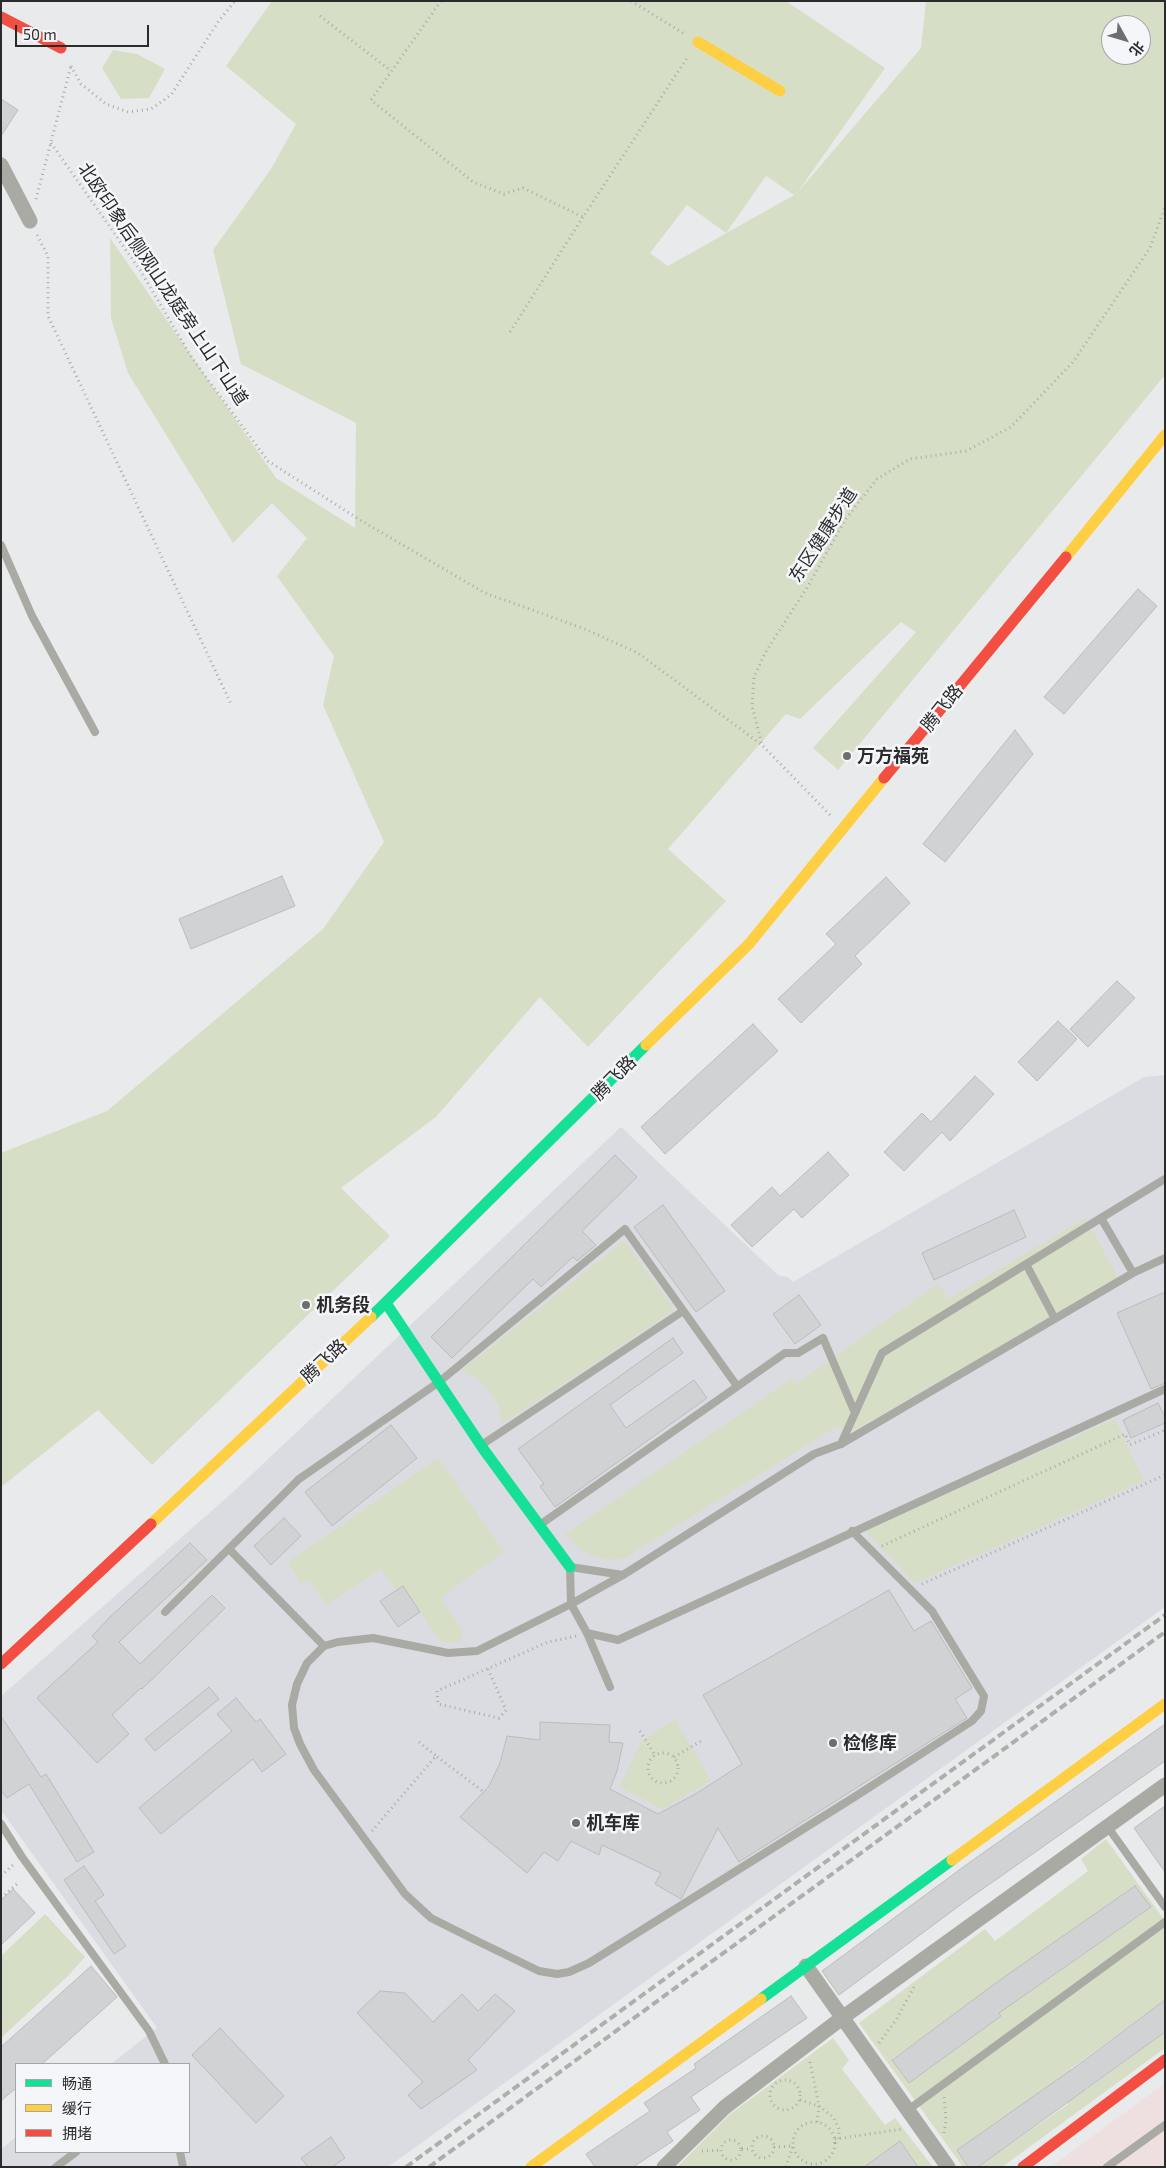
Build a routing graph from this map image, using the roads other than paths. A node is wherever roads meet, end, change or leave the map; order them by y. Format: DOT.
graph roads {
  1 [pos="1,17"];
  2 [pos="698,42"];
  3 [pos="61,48"];
  4 [pos="780,91"];
  5 [pos="1,165"];
  6 [pos="30,221"];
  7 [pos="1165,435"];
  8 [pos="1,545"];
  9 [pos="95,732"];
  10 [pos="1165,1179"];
  11 [pos="1100,1218"];
  12 [pos="1165,1258"];
  13 [pos="1026,1264"];
  14 [pos="1133,1273"];
  15 [pos="386,1303"];
  16 [pos="683,1311"];
  17 [pos="1055,1319"];
  18 [pos="439,1382"];
  19 [pos="738,1386"];
  20 [pos="1165,1389"];
  21 [pos="855,1413"];
  22 [pos="841,1444"];
  23 [pos="481,1445"];
  24 [pos="540,1525"];
  25 [pos="852,1531"];
  26 [pos="229,1549"];
  27 [pos="570,1567"];
  28 [pos="623,1575"];
  29 [pos="571,1604"];
  30 [pos="165,1612"];
  31 [pos="587,1633"];
  32 [pos="324,1646"];
  33 [pos="1,1664"];
  34 [pos="610,1687"];
  35 [pos="1165,1704"];
  36 [pos="1165,1785"];
  37 [pos="1,1824"];
  38 [pos="1107,1826"];
  39 [pos="1165,1907"];
  40 [pos="1165,1922"];
  41 [pos="806,1966"];
  42 [pos="842,2018"];
  43 [pos="1165,2060"];
  44 [pos="165,2063"];
  45 [pos="908,2110"];
  46 [pos="1165,2125"];
  47 [pos="75,2153"];
  48 [pos="180,2153"];
  49 [pos="944,2161"];
  50 [pos="181,2166"];
  51 [pos="56,2167"];
  52 [pos="532,2167"];
  53 [pos="664,2167"];
  54 [pos="1023,2167"];
  55 [pos="1107,2167"];
  1 -- 3 [label="street"];
  2 -- 4 [label="street"];
  5 -- 6 [label="street"];
  7 -- 15 [label="street, 腾飞路"];
  8 -- 9 [label="lane"];
  10 -- 11 [label="lane"];
  11 -- 13 [label="lane"];
  11 -- 14 [label="lane"];
  12 -- 14 [label="lane"];
  13 -- 17 [label="lane"];
  13 -- 21 [label="lane"];
  14 -- 17 [label="lane"];
  15 -- 18 [label="street"];
  15 -- 33 [label="street, 腾飞路"];
  16 -- 18 [label="lane"];
  16 -- 19 [label="lane"];
  16 -- 23 [label="lane"];
  17 -- 22 [label="lane"];
  18 -- 23 [label="street"];
  18 -- 26 [label="lane"];
  19 -- 21 [label="lane"];
  19 -- 24 [label="lane"];
  20 -- 25 [label="lane"];
  21 -- 22 [label="lane"];
  22 -- 28 [label="lane"];
  23 -- 24 [label="street"];
  24 -- 27 [label="street"];
  25 -- 31 [label="lane"];
  25 -- 32 [label="lane"];
  26 -- 30 [label="lane"];
  26 -- 32 [label="lane"];
  27 -- 28 [label="lane"];
  27 -- 29 [label="lane"];
  28 -- 29 [label="lane"];
  29 -- 31 [label="lane"];
  29 -- 32 [label="lane"];
  31 -- 34 [label="lane"];
  35 -- 41 [label="street"];
  36 -- 38 [label="street"];
  37 -- 44 [label="lane"];
  38 -- 39 [label="lane"];
  38 -- 42 [label="street"];
  40 -- 45 [label="lane"];
  41 -- 42 [label="street"];
  41 -- 52 [label="street"];
  42 -- 45 [label="street"];
  42 -- 53 [label="street"];
  43 -- 54 [label="street"];
  45 -- 49 [label="street"];
  46 -- 55 [label="lane"];
  47 -- 51 [label="lane"];
  48 -- 50 [label="lane"];
}
